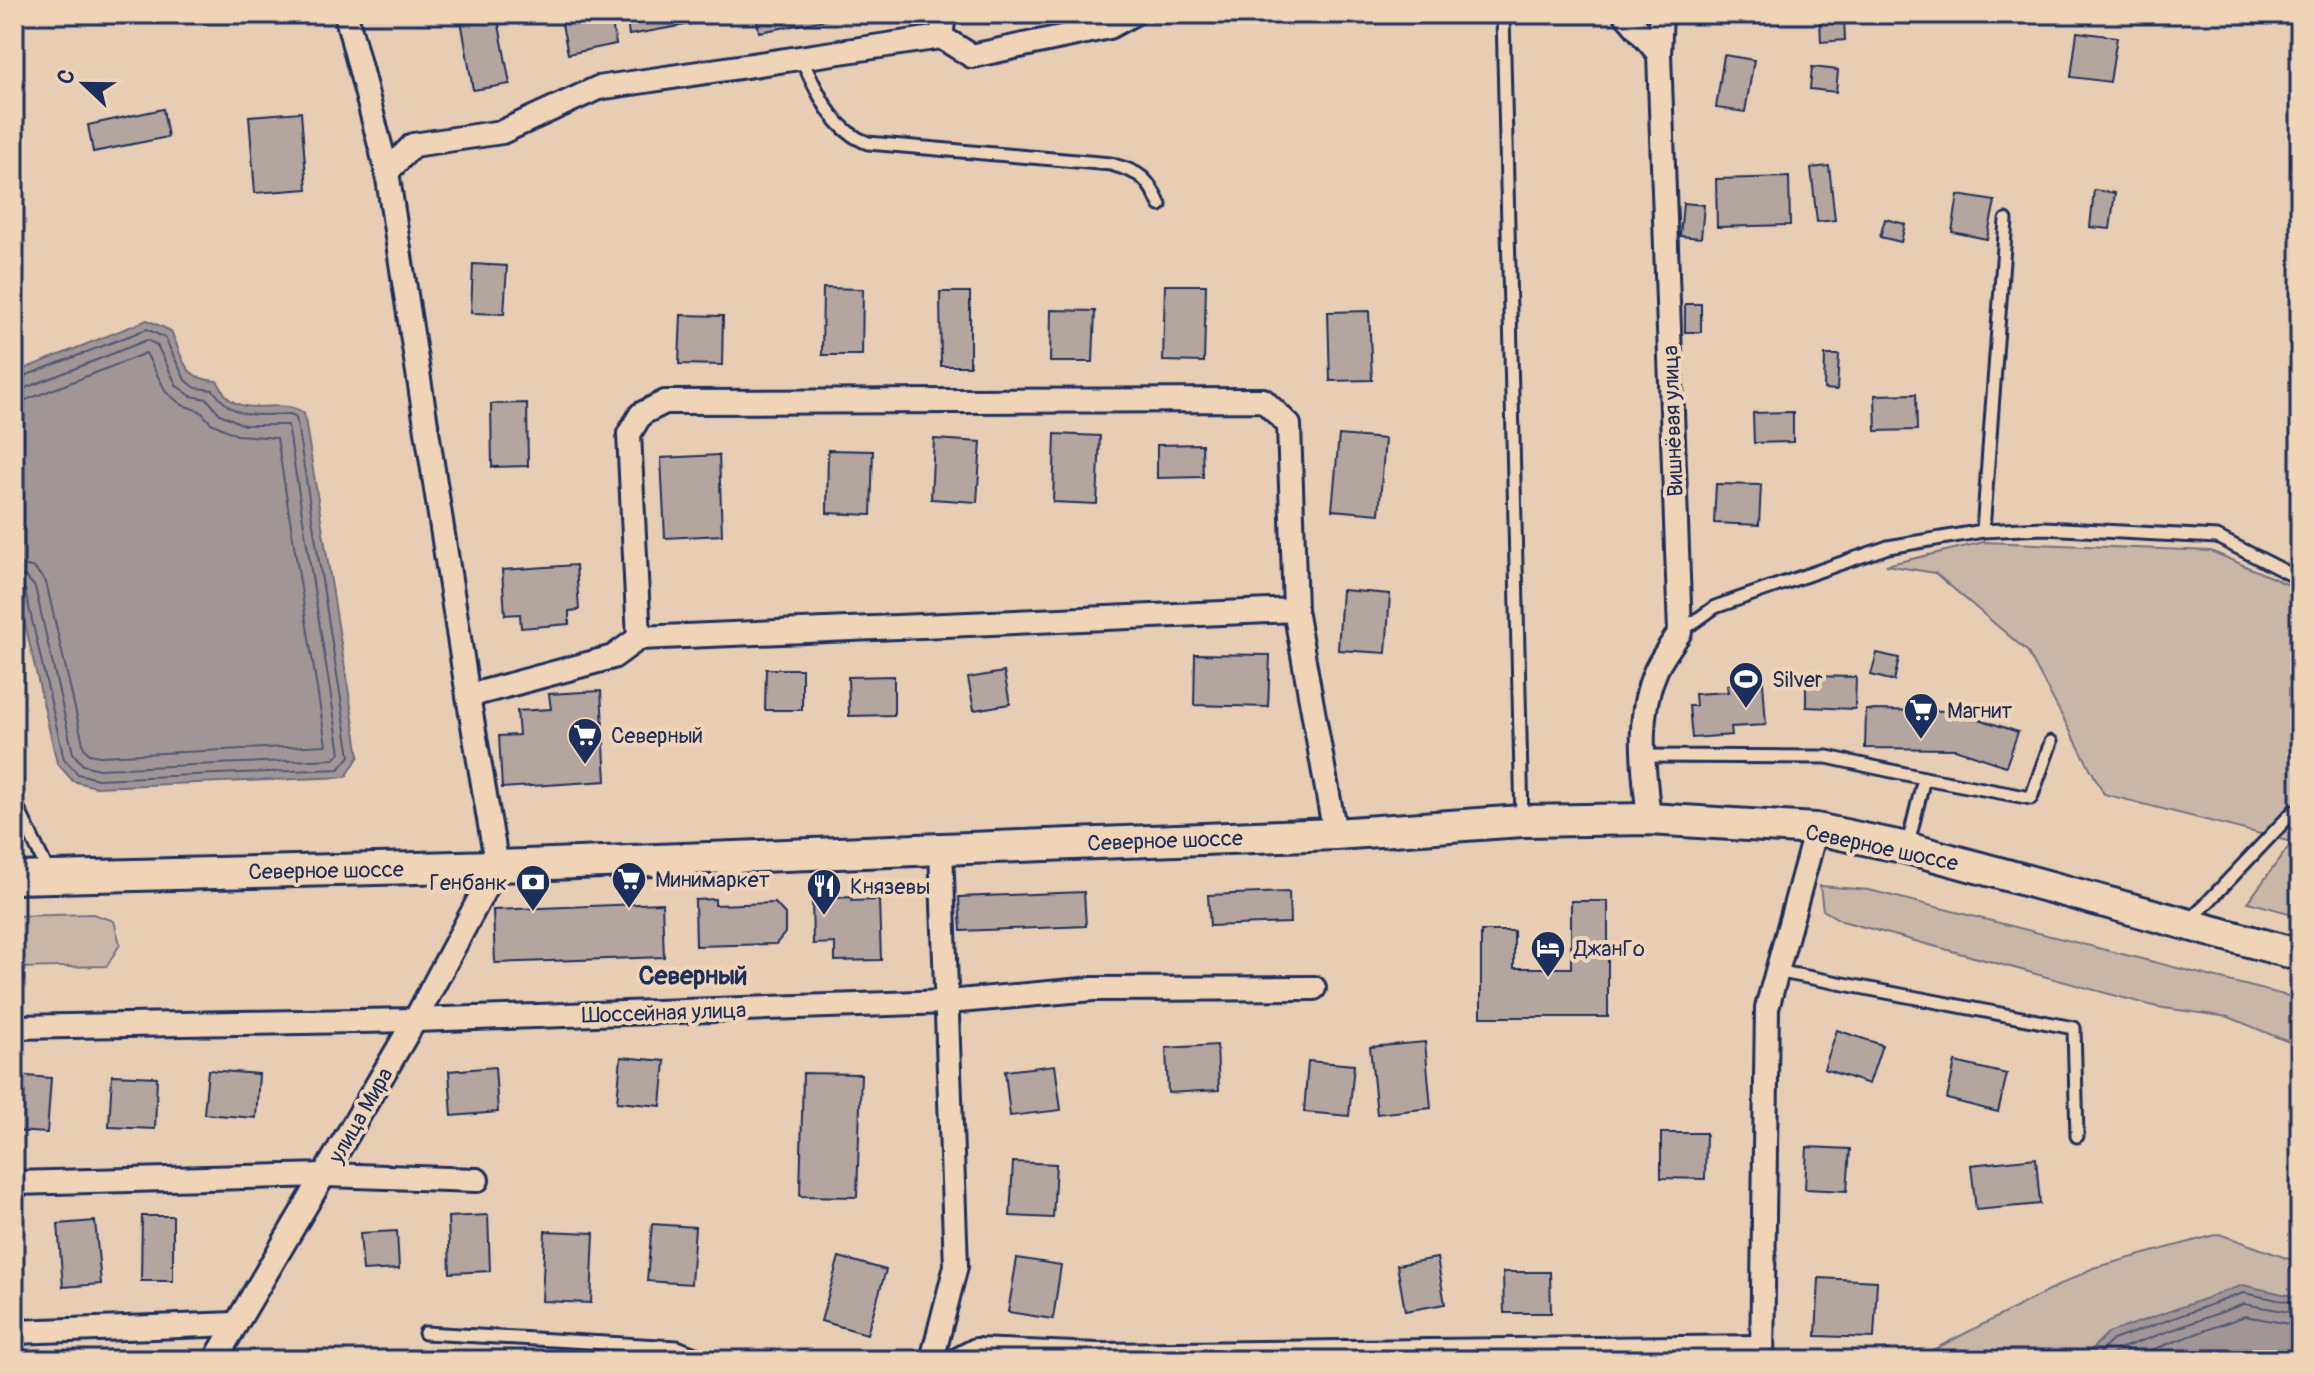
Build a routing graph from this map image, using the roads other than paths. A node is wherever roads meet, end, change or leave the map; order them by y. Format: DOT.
graph roads {
  1 [pos="346,14"];
  2 [pos="944,14"];
  3 [pos="1133,14"];
  4 [pos="1503,14"];
  5 [pos="1625,14"];
  6 [pos="1661,14"];
  7 [pos="941,37"];
  8 [pos="1659,54"];
  9 [pos="801,58"];
  10 [pos="387,172"];
  11 [pos="1160,205"];
  12 [pos="2006,220"];
  13 [pos="1983,531"];
  14 [pos="2300,579"];
  15 [pos="1295,610"];
  16 [pos="1680,632"];
  17 [pos="639,638"];
  18 [pos="468,696"];
  19 [pos="2051,742"];
  20 [pos="1643,756"];
  21 [pos="1924,778"];
  22 [pos="14,800"];
  23 [pos="2293,812"];
  24 [pos="1649,819"];
  25 [pos="1522,821"];
  26 [pos="1816,829"];
  27 [pos="1335,834"];
  28 [pos="941,848"];
  29 [pos="1907,848"];
  30 [pos="497,866"];
  31 [pos="51,877"];
  32 [pos="14,878"];
  33 [pos="2186,925"];
  34 [pos="2300,955"];
  35 [pos="1776,971"];
  36 [pos="1314,988"];
  37 [pos="948,1002"];
  38 [pos="415,1020"];
  39 [pos="14,1027"];
  40 [pos="2077,1136"];
  41 [pos="326,1175"];
  42 [pos="477,1180"];
  43 [pos="14,1183"];
  44 [pos="236,1324"];
  45 [pos="14,1332"];
  46 [pos="425,1333"];
  47 [pos="1620,1354"];
  48 [pos="1762,1354"];
  49 [pos="1102,1357"];
  50 [pos="215,1360"];
  51 [pos="711,1360"];
  52 [pos="932,1360"];
  53 [pos="957,1360"];
  1 -- 10 [label="street"];
  2 -- 7 [label="street"];
  3 -- 7 [label="street"];
  4 -- 25 [label="lane"];
  5 -- 8 [label="street"];
  6 -- 8 [label="street, Вишнёвая улица"];
  7 -- 9 [label="street"];
  8 -- 16 [label="street, Вишнёвая улица"];
  9 -- 10 [label="street"];
  9 -- 11 [label="lane"];
  10 -- 18 [label="street"];
  12 -- 13 [label="lane"];
  13 -- 14 [label="lane"];
  13 -- 16 [label="lane"];
  15 -- 17 [label="street"];
  15 -- 17 [label="street"];
  15 -- 27 [label="street"];
  16 -- 20 [label="street"];
  17 -- 18 [label="street"];
  18 -- 30 [label="street"];
  19 -- 21 [label="lane"];
  20 -- 21 [label="lane"];
  20 -- 24 [label="street"];
  21 -- 29 [label="lane"];
  22 -- 31 [label="lane"];
  23 -- 33 [label="lane"];
  24 -- 25 [label="main road, Северное шоссе"];
  24 -- 26 [label="main road, Северное шоссе"];
  25 -- 27 [label="main road, Северное шоссе"];
  26 -- 29 [label="main road, Северное шоссе"];
  26 -- 35 [label="street"];
  27 -- 28 [label="main road, Северное шоссе"];
  28 -- 30 [label="main road, Северное шоссе"];
  28 -- 37 [label="street"];
  29 -- 33 [label="main road, Северное шоссе"];
  30 -- 31 [label="main road, Северное шоссе"];
  30 -- 38 [label="street, улица Мира"];
  31 -- 32 [label="main road, Северное шоссе"];
  33 -- 34 [label="main road, Северное шоссе"];
  35 -- 40 [label="lane"];
  35 -- 48 [label="street"];
  36 -- 37 [label="street, Шоссейная улица"];
  37 -- 38 [label="street, Шоссейная улица"];
  37 -- 52 [label="street"];
  38 -- 39 [label="street, Шоссейная улица"];
  38 -- 41 [label="street, улица Мира"];
  41 -- 42 [label="street"];
  41 -- 43 [label="street"];
  41 -- 44 [label="street, улица Мира"];
  44 -- 45 [label="street"];
  44 -- 50 [label="street, улица Мира"];
  46 -- 51 [label="lane"];
  47 -- 48 [label="street"];
  47 -- 49 [label="street"];
  49 -- 53 [label="street"];
}
